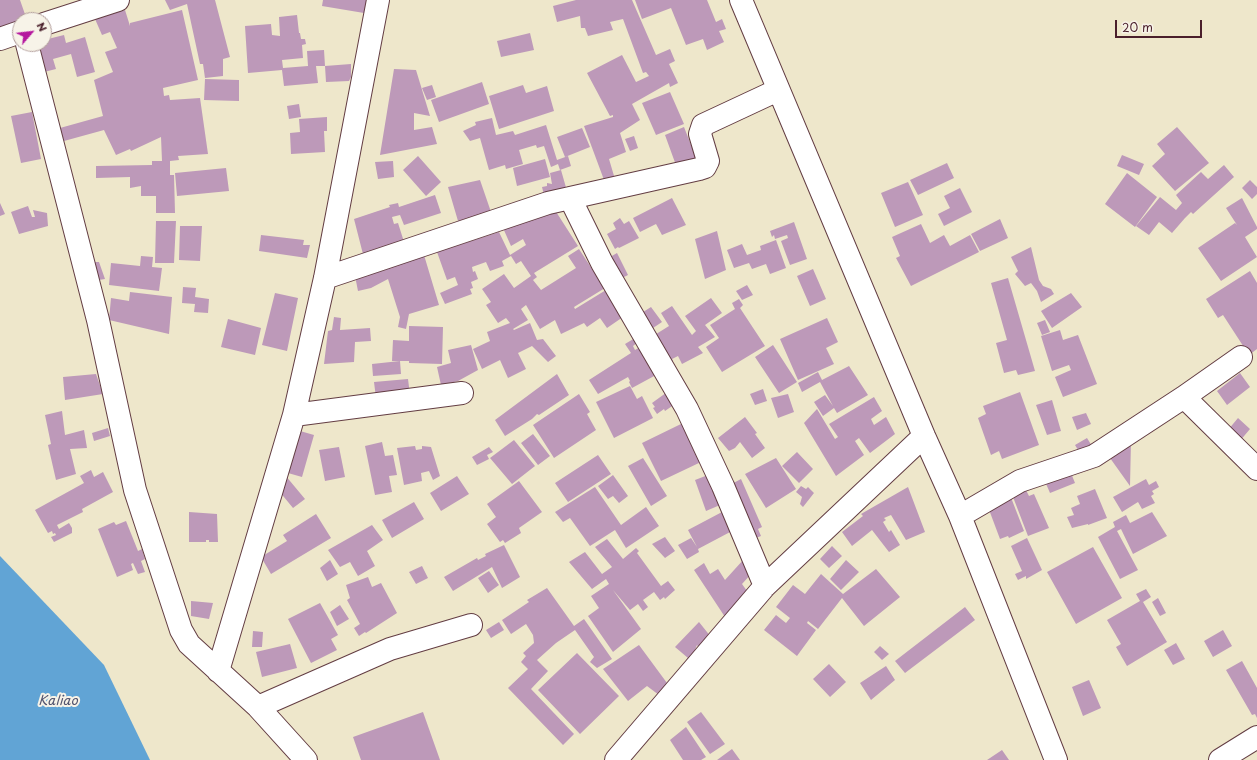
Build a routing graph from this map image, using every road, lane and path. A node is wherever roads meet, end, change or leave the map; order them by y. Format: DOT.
graph roads {
  1 [pos="118,0"];
  2 [pos="378,0"];
  3 [pos="741,0"];
  4 [pos="82,5"];
  5 [pos="52,20"];
  6 [pos="12,35"];
  7 [pos="0,39"];
  8 [pos="29,52"];
  9 [pos="778,90"];
  10 [pos="570,198"];
  11 [pos="325,278"];
  12 [pos="1241,357"];
  13 [pos="462,393"];
  14 [pos="1184,397"];
  15 [pos="294,415"];
  16 [pos="924,436"];
  17 [pos="1257,469"];
  18 [pos="960,516"];
  19 [pos="765,586"];
  20 [pos="472,625"];
  21 [pos="218,671"];
  22 [pos="258,707"];
  23 [pos="1257,737"];
  24 [pos="306,760"];
  25 [pos="616,760"];
  26 [pos="1056,760"];
  27 [pos="1220,760"];
  1 -- 4 [label="street"];
  2 -- 11 [label="street"];
  3 -- 9 [label="street"];
  4 -- 5 [label="street"];
  6 -- 7 [label="street"];
  8 -- 21 [label="street"];
  9 -- 10 [label="street"];
  9 -- 16 [label="street"];
  10 -- 11 [label="street"];
  10 -- 19 [label="street"];
  11 -- 15 [label="street"];
  12 -- 14 [label="street"];
  13 -- 15 [label="street"];
  14 -- 17 [label="street"];
  14 -- 18 [label="street"];
  15 -- 21 [label="street"];
  16 -- 18 [label="street"];
  16 -- 19 [label="street"];
  18 -- 26 [label="street"];
  19 -- 25 [label="street"];
  20 -- 22 [label="street"];
  21 -- 22 [label="street"];
  22 -- 24 [label="street"];
  23 -- 27 [label="street"];
}
